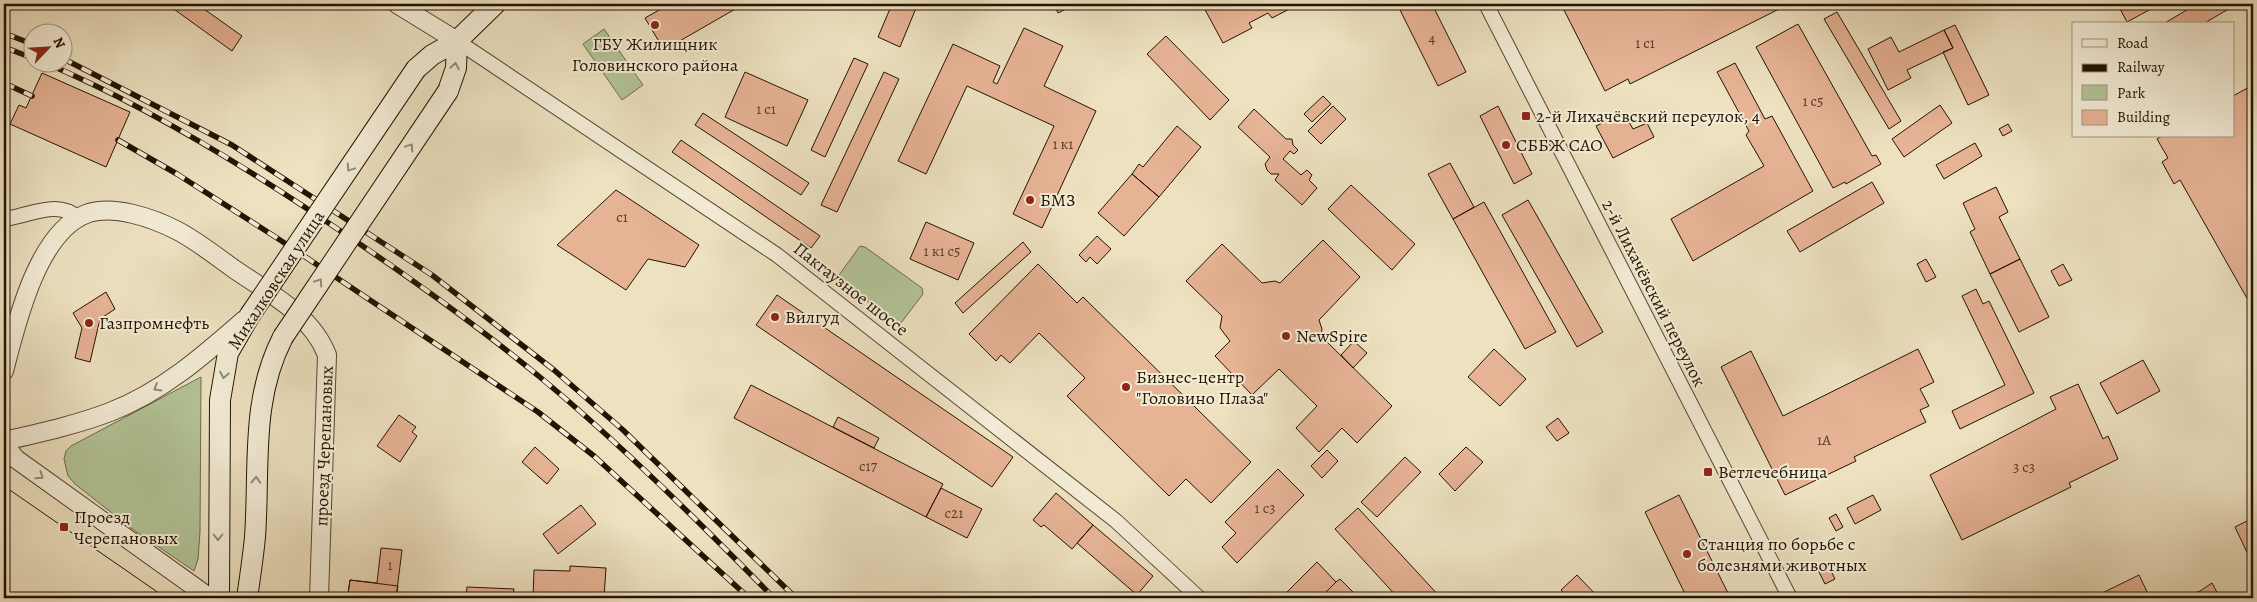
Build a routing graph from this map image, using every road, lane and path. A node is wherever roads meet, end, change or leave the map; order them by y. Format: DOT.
graph roads {
  1 [pos="397,4"];
  2 [pos="495,4"];
  3 [pos="1486,4"];
  4 [pos="457,41"];
  5 [pos="4,218"];
  6 [pos="78,218"];
  7 [pos="250,315"];
  8 [pos="4,371"];
  9 [pos="4,443"];
  10 [pos="210,598"];
  11 [pos="219,598"];
  12 [pos="248,598"];
  13 [pos="319,598"];
  14 [pos="1199,598"];
  15 [pos="1790,598"];
  1 -- 4 [label="street"];
  2 -- 4 [label="main road"];
  3 -- 15 [label="street, 2-й Лихачёвский переулок"];
  4 -- 7 [label="main road, Михалковская улица, one-way, bridge"];
  12 -- 4 [label="main road, Михалковская улица, one-way, bridge"];
  4 -- 14 [label="street, Пакгаузное шоссе"];
  5 -- 6 [label="street"];
  6 -- 8 [label="street, проезд Черепановых"];
  6 -- 13 [label="street, проезд Черепановых"];
  7 -- 9 [label="street, one-way"];
  7 -- 11 [label="main road, Михалковская улица, one-way"];
  9 -- 10 [label="street, one-way"];
}
